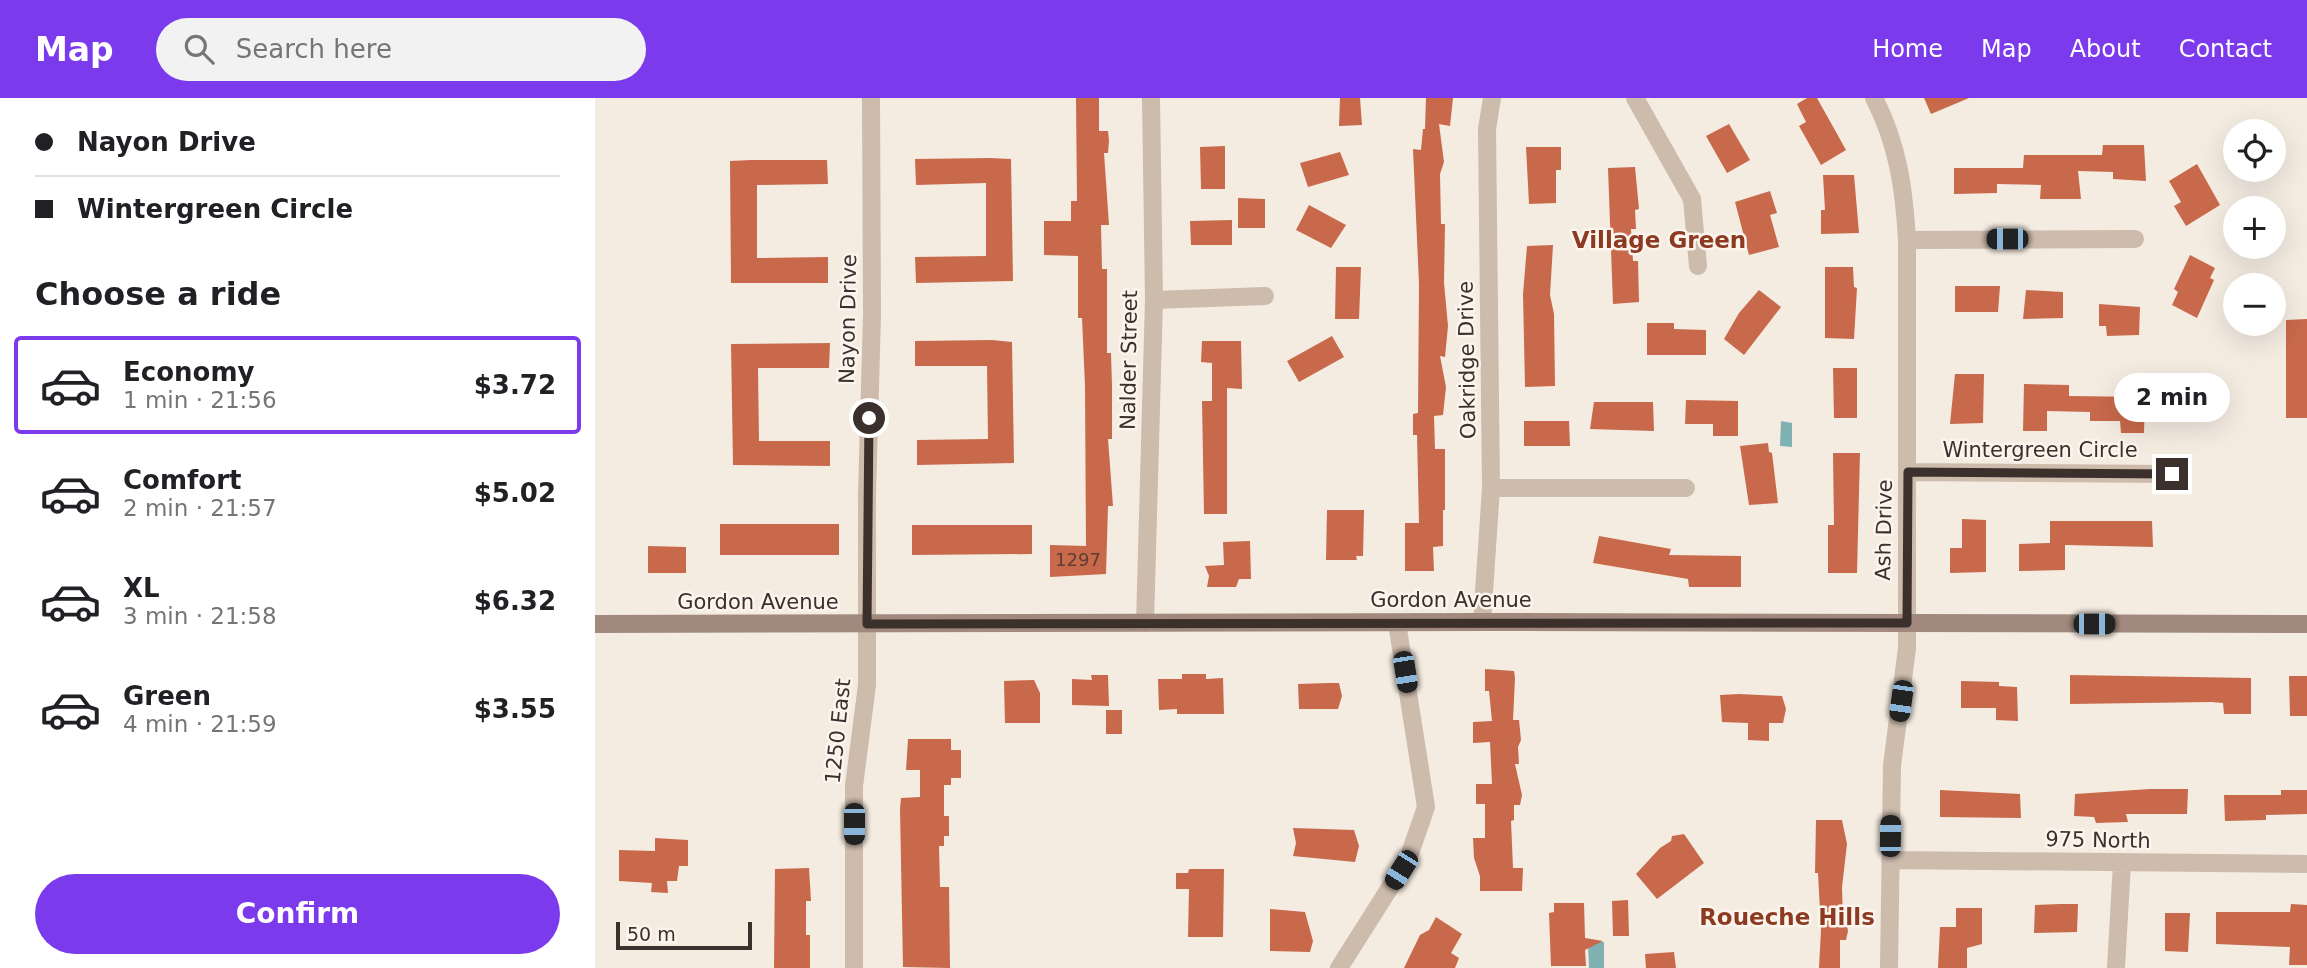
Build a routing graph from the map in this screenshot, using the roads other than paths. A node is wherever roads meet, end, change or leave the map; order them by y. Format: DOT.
graph roads {
  1 [pos="871,98"];
  2 [pos="1151,98"];
  3 [pos="1492,98"];
  4 [pos="1635,98"];
  5 [pos="1874,98"];
  6 [pos="2134,239"];
  7 [pos="1907,240"];
  8 [pos="1697,266"];
  9 [pos="1265,296"];
  10 [pos="1154,300"];
  11 [pos="1908,472"];
  12 [pos="2172,474"];
  13 [pos="1492,488"];
  14 [pos="1686,488"];
  15 [pos="1482,622"];
  16 [pos="1145,623"];
  17 [pos="1397,623"];
  18 [pos="1907,623"];
  19 [pos="595,624"];
  20 [pos="867,624"];
  21 [pos="2307,624"];
  22 [pos="1889,860"];
  23 [pos="2122,863"];
  24 [pos="2307,864"];
  25 [pos="854,968"];
  26 [pos="1339,968"];
  27 [pos="1889,968"];
  28 [pos="2116,968"];
  1 -- 20 [label="street, Nayon Drive"];
  2 -- 10 [label="street, Nalder Street"];
  3 -- 13 [label="street, Oakridge Drive"];
  4 -- 8 [label="street"];
  5 -- 7 [label="street, Ash Drive"];
  6 -- 7 [label="street"];
  7 -- 11 [label="street, Ash Drive"];
  9 -- 10 [label="street"];
  10 -- 16 [label="street, Nalder Street"];
  11 -- 12 [label="street, Wintergreen Circle"];
  11 -- 18 [label="street, Ash Drive"];
  13 -- 14 [label="street"];
  13 -- 15 [label="street, Oakridge Drive"];
  15 -- 17 [label="main road, Gordon Avenue"];
  15 -- 18 [label="main road, Gordon Avenue"];
  16 -- 17 [label="main road, Gordon Avenue"];
  16 -- 20 [label="main road, Gordon Avenue"];
  17 -- 26 [label="street"];
  18 -- 21 [label="main road, Gordon Avenue"];
  18 -- 22 [label="street, Ash Drive"];
  19 -- 20 [label="main road, Gordon Avenue"];
  20 -- 25 [label="street, 1250 East"];
  22 -- 23 [label="street, 975 North"];
  22 -- 27 [label="street, Ash Drive"];
  23 -- 24 [label="street, 975 North"];
  23 -- 28 [label="street"];
}
